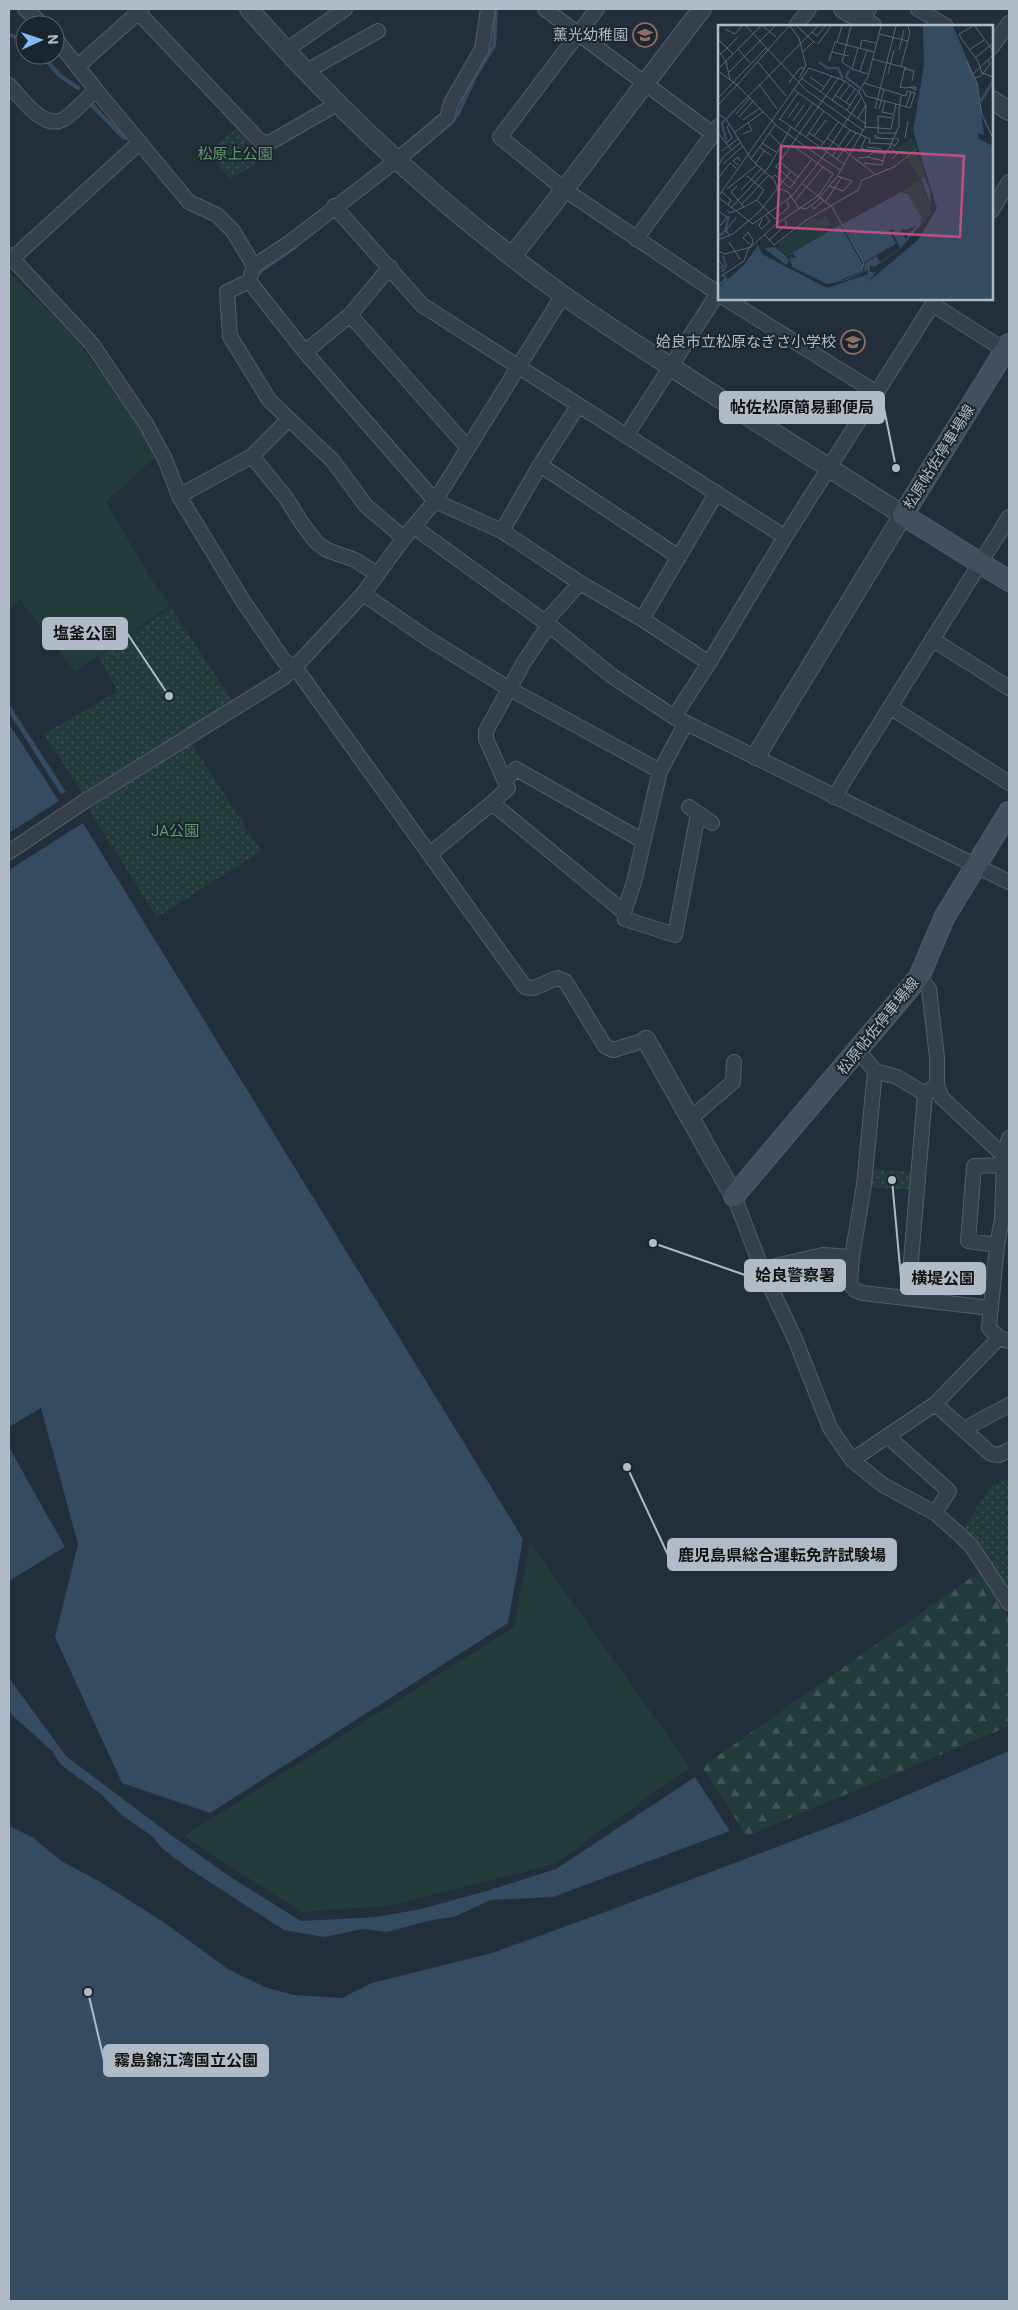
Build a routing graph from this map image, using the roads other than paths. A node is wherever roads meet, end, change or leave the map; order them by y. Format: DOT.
graph roads {
  1 [pos="248,9"];
  2 [pos="345,9"];
  3 [pos="488,9"];
  4 [pos="545,9"];
  5 [pos="597,9"];
  6 [pos="702,9"];
  7 [pos="809,9"];
  8 [pos="843,9"];
  9 [pos="918,9"];
  10 [pos="138,10"];
  11 [pos="868,18"];
  12 [pos="1009,23"];
  13 [pos="797,25"];
  14 [pos="944,25"];
  15 [pos="378,31"];
  16 [pos="579,32"];
  17 [pos="993,46"];
  18 [pos="65,50"];
  19 [pos="286,51"];
  20 [pos="78,66"];
  21 [pos="305,72"];
  22 [pos="644,83"];
  23 [pos="9,85"];
  24 [pos="96,90"];
  25 [pos="993,101"];
  26 [pos="337,104"];
  27 [pos="1009,111"];
  28 [pos="716,130"];
  29 [pos="140,142"];
  30 [pos="397,160"];
  31 [pos="1009,182"];
  32 [pos="565,190"];
  33 [pos="334,206"];
  34 [pos="993,208"];
  35 [pos="636,240"];
  36 [pos="512,256"];
  37 [pos="11,257"];
  38 [pos="254,266"];
  39 [pos="390,267"];
  40 [pos="249,281"];
  41 [pos="718,293"];
  42 [pos="563,295"];
  43 [pos="718,299"];
  44 [pos="729,300"];
  45 [pos="934,301"];
  46 [pos="350,315"];
  47 [pos="1008,349"];
  48 [pos="305,352"];
  49 [pos="670,366"];
  50 [pos="517,368"];
  51 [pos="877,393"];
  52 [pos="578,406"];
  53 [pos="288,420"];
  54 [pos="626,436"];
  55 [pos="468,448"];
  56 [pos="252,456"];
  57 [pos="540,465"];
  58 [pos="829,469"];
  59 [pos="716,494"];
  60 [pos="179,496"];
  61 [pos="435,501"];
  62 [pos="904,514"];
  63 [pos="1009,517"];
  64 [pos="414,526"];
  65 [pos="502,532"];
  66 [pos="784,537"];
  67 [pos="404,538"];
  68 [pos="679,557"];
  69 [pos="980,562"];
  70 [pos="377,574"];
  71 [pos="1009,581"];
  72 [pos="580,582"];
  73 [pos="363,594"];
  74 [pos="642,619"];
  75 [pos="547,623"];
  76 [pos="932,639"];
  77 [pos="709,664"];
  78 [pos="295,667"];
  79 [pos="508,688"];
  80 [pos="1009,688"];
  81 [pos="890,707"];
  82 [pos="680,720"];
  83 [pos="756,756"];
  84 [pos="660,772"];
  85 [pos="506,779"];
  86 [pos="1009,783"];
  87 [pos="834,797"];
  88 [pos="492,803"];
  89 [pos="1009,812"];
  90 [pos="712,823"];
  91 [pos="643,841"];
  92 [pos="9,852"];
  93 [pos="430,854"];
  94 [pos="976,864"];
  95 [pos="1009,882"];
  96 [pos="624,912"];
  97 [pos="919,977"];
  98 [pos="646,1040"];
  99 [pos="858,1050"];
  100 [pos="734,1062"];
  101 [pos="875,1071"];
  102 [pos="937,1084"];
  103 [pos="925,1094"];
  104 [pos="690,1119"];
  105 [pos="1009,1138"];
  106 [pos="1004,1161"];
  107 [pos="734,1196"];
  108 [pos="997,1245"];
  109 [pos="852,1257"];
  110 [pos="1003,1262"];
  111 [pos="775,1266"];
  112 [pos="908,1298"];
  113 [pos="990,1308"];
  114 [pos="1004,1340"];
  115 [pos="935,1404"];
  116 [pos="1009,1405"];
  117 [pos="964,1429"];
  118 [pos="888,1436"];
  119 [pos="1009,1450"];
  120 [pos="852,1460"];
  121 [pos="935,1513"];
  122 [pos="1009,1604"];
  1 -- 19 [label="street"];
  2 -- 19 [label="street"];
  3 -- 30 [label="street"];
  4 -- 16 [label="street"];
  5 -- 16 [label="street"];
  6 -- 22 [label="street"];
  7 -- 13 [label="street"];
  8 -- 11 [label="street"];
  9 -- 14 [label="street"];
  10 -- 20 [label="street"];
  10 -- 26 [label="street"];
  12 -- 17 [label="street"];
  15 -- 21 [label="street"];
  16 -- 22 [label="street"];
  16 -- 32 [label="street"];
  18 -- 20 [label="street"];
  19 -- 21 [label="street"];
  20 -- 24 [label="street"];
  21 -- 26 [label="street"];
  22 -- 28 [label="street"];
  22 -- 32 [label="street"];
  23 -- 24 [label="street"];
  24 -- 29 [label="street"];
  25 -- 27 [label="street"];
  26 -- 30 [label="street"];
  28 -- 35 [label="street"];
  29 -- 37 [label="street"];
  29 -- 38 [label="street"];
  30 -- 33 [label="street"];
  30 -- 36 [label="street"];
  31 -- 34 [label="street"];
  32 -- 35 [label="street"];
  32 -- 36 [label="street"];
  33 -- 38 [label="street"];
  33 -- 39 [label="street"];
  35 -- 41 [label="street"];
  36 -- 42 [label="street"];
  37 -- 60 [label="street"];
  38 -- 40 [label="street"];
  39 -- 46 [label="street"];
  39 -- 50 [label="street"];
  40 -- 48 [label="street"];
  40 -- 53 [label="street"];
  42 -- 49 [label="street"];
  42 -- 50 [label="street"];
  43 -- 49 [label="street"];
  44 -- 51 [label="street"];
  45 -- 47 [label="street"];
  45 -- 51 [label="street"];
  46 -- 48 [label="street"];
  46 -- 55 [label="street"];
  47 -- 62 [label="main road, 松原帖佐停車場線"];
  48 -- 61 [label="street"];
  49 -- 54 [label="street"];
  49 -- 58 [label="street"];
  50 -- 52 [label="street"];
  50 -- 55 [label="street"];
  51 -- 58 [label="street"];
  52 -- 54 [label="street"];
  52 -- 57 [label="street"];
  53 -- 56 [label="street"];
  53 -- 67 [label="street"];
  54 -- 59 [label="street"];
  55 -- 61 [label="street"];
  56 -- 60 [label="street"];
  56 -- 70 [label="street"];
  57 -- 65 [label="street"];
  57 -- 68 [label="street"];
  58 -- 62 [label="street"];
  58 -- 66 [label="street"];
  59 -- 66 [label="street"];
  59 -- 68 [label="street"];
  60 -- 78 [label="street"];
  61 -- 64 [label="street"];
  61 -- 65 [label="street"];
  62 -- 69 [label="main road, 松原帖佐停車場線"];
  62 -- 83 [label="street"];
  63 -- 69 [label="street"];
  64 -- 67 [label="street"];
  64 -- 75 [label="street"];
  65 -- 72 [label="street"];
  66 -- 77 [label="street"];
  67 -- 70 [label="street"];
  68 -- 74 [label="street"];
  69 -- 71 [label="main road, 松原帖佐停車場線"];
  69 -- 76 [label="street"];
  70 -- 73 [label="street"];
  72 -- 74 [label="street"];
  72 -- 75 [label="street"];
  73 -- 78 [label="street"];
  73 -- 79 [label="street"];
  74 -- 77 [label="street"];
  75 -- 79 [label="street"];
  75 -- 82 [label="street"];
  76 -- 80 [label="street"];
  76 -- 81 [label="street"];
  77 -- 82 [label="street"];
  78 -- 92 [label="street"];
  78 -- 93 [label="street"];
  79 -- 84 [label="street"];
  79 -- 85 [label="street"];
  81 -- 86 [label="street"];
  81 -- 87 [label="street"];
  82 -- 83 [label="street"];
  82 -- 84 [label="street"];
  83 -- 87 [label="street"];
  84 -- 91 [label="street"];
  85 -- 88 [label="street"];
  85 -- 91 [label="street"];
  87 -- 94 [label="street"];
  88 -- 93 [label="street"];
  88 -- 96 [label="street"];
  89 -- 94 [label="main road, 松原帖佐停車場線"];
  90 -- 96 [label="street"];
  91 -- 96 [label="street"];
  93 -- 98 [label="street"];
  94 -- 95 [label="street"];
  94 -- 97 [label="main road, 松原帖佐停車場線"];
  97 -- 99 [label="main road, 松原帖佐停車場線"];
  97 -- 102 [label="street"];
  98 -- 104 [label="street"];
  99 -- 101 [label="street"];
  99 -- 107 [label="main road, 松原帖佐停車場線"];
  100 -- 104 [label="street"];
  101 -- 103 [label="street"];
  101 -- 109 [label="street"];
  102 -- 103 [label="street"];
  102 -- 106 [label="street"];
  103 -- 112 [label="street"];
  104 -- 107 [label="street"];
  105 -- 106 [label="street"];
  106 -- 108 [label="street"];
  106 -- 108 [label="street"];
  107 -- 120 [label="street"];
  108 -- 110 [label="street"];
  109 -- 111 [label="street"];
  109 -- 112 [label="street"];
  110 -- 113 [label="street"];
  112 -- 113 [label="street"];
  113 -- 114 [label="street"];
  114 -- 115 [label="street"];
  115 -- 117 [label="street"];
  115 -- 118 [label="street"];
  116 -- 117 [label="street"];
  117 -- 119 [label="street"];
  118 -- 120 [label="street"];
  118 -- 121 [label="street"];
  120 -- 121 [label="street"];
  121 -- 122 [label="street"];
}
